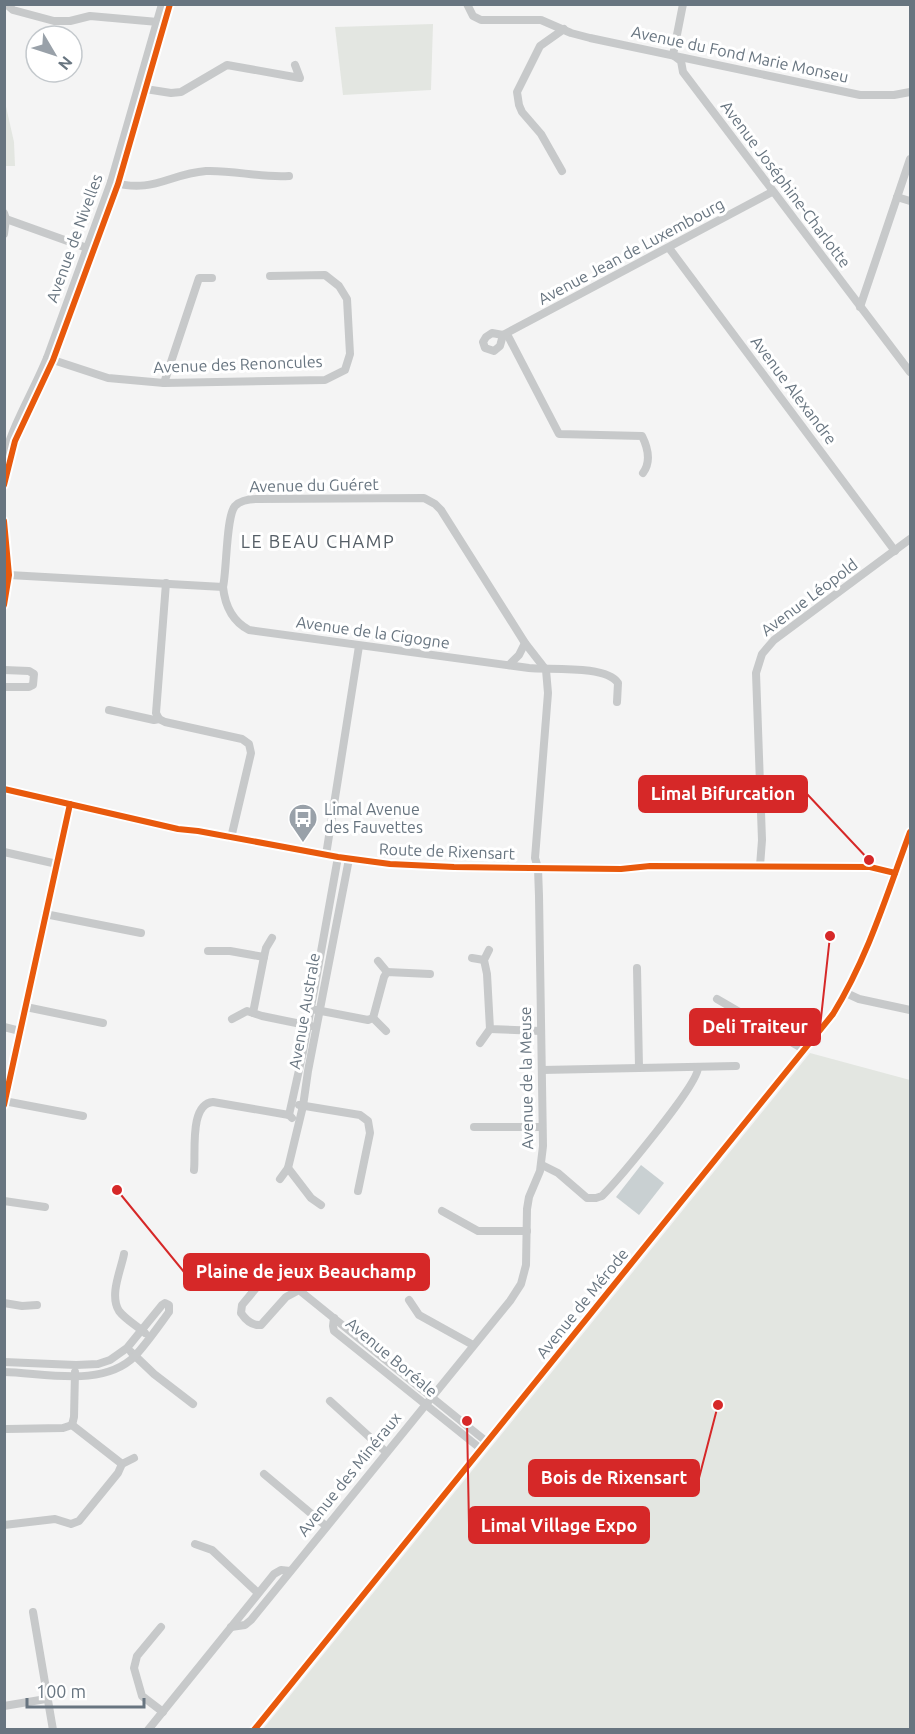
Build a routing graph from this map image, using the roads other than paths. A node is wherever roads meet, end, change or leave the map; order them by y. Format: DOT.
graph roads {
  1 [pos="6,4"];
  2 [pos="162,4"];
  3 [pos="467,4"];
  4 [pos="683,4"];
  5 [pos="158,22"];
  6 [pos="564,29"];
  7 [pos="673,55"];
  8 [pos="295,64"];
  9 [pos="139,88"];
  10 [pos="910,92"];
  11 [pos="910,159"];
  12 [pos="562,171"];
  13 [pos="289,176"];
  14 [pos="111,182"];
  15 [pos="772,192"];
  16 [pos="897,197"];
  17 [pos="910,201"];
  18 [pos="5,216"];
  19 [pos="4,234"];
  20 [pos="87,248"];
  21 [pos="669,248"];
  22 [pos="270,276"];
  23 [pos="212,278"];
  24 [pos="860,307"];
  25 [pos="47,358"];
  26 [pos="910,372"];
  27 [pos="164,384"];
  28 [pos="4,458"];
  29 [pos="643,473"];
  30 [pos="4,522"];
  31 [pos="910,539"];
  32 [pos="895,550"];
  33 [pos="9,575"];
  34 [pos="166,583"];
  35 [pos="222,587"];
  36 [pos="4,605"];
  37 [pos="525,642"];
  38 [pos="359,646"];
  39 [pos="509,665"];
  40 [pos="4,670"];
  41 [pos="546,670"];
  42 [pos="4,687"];
  43 [pos="617,702"];
  44 [pos="109,710"];
  45 [pos="159,719"];
  46 [pos="4,789"];
  47 [pos="70,804"];
  48 [pos="910,832"];
  49 [pos="231,838"];
  50 [pos="4,852"];
  51 [pos="326,855"];
  52 [pos="338,858"];
  53 [pos="349,859"];
  54 [pos="57,864"];
  55 [pos="760,866"];
  56 [pos="538,868"];
  57 [pos="895,873"];
  58 [pos="45,914"];
  59 [pos="141,933"];
  60 [pos="272,938"];
  61 [pos="489,950"];
  62 [pos="208,951"];
  63 [pos="264,957"];
  64 [pos="472,958"];
  65 [pos="484,960"];
  66 [pos="378,961"];
  67 [pos="637,968"];
  68 [pos="387,972"];
  69 [pos="430,974"];
  70 [pos="846,993"];
  71 [pos="717,999"];
  72 [pos="26,1007"];
  73 [pos="310,1008"];
  74 [pos="910,1010"];
  75 [pos="321,1011"];
  76 [pos="254,1013"];
  77 [pos="374,1018"];
  78 [pos="232,1019"];
  79 [pos="104,1023"];
  80 [pos="307,1025"];
  81 [pos="4,1028"];
  82 [pos="317,1028"];
  83 [pos="490,1029"];
  84 [pos="20,1031"];
  85 [pos="386,1031"];
  86 [pos="541,1031"];
  87 [pos="480,1043"];
  88 [pos="805,1050"];
  89 [pos="736,1066"];
  90 [pos="639,1067"];
  91 [pos="698,1067"];
  92 [pos="542,1070"];
  93 [pos="5,1103"];
  94 [pos="293,1104"];
  95 [pos="303,1106"];
  96 [pos="289,1115"];
  97 [pos="83,1116"];
  98 [pos="299,1123"];
  99 [pos="474,1127"];
  100 [pos="542,1127"];
  101 [pos="542,1165"];
  102 [pos="288,1168"];
  103 [pos="194,1170"];
  104 [pos="280,1179"];
  105 [pos="358,1191"];
  106 [pos="4,1201"];
  107 [pos="321,1205"];
  108 [pos="45,1207"];
  109 [pos="442,1211"];
  110 [pos="527,1231"];
  111 [pos="124,1254"];
  112 [pos="299,1290"];
  113 [pos="409,1300"];
  114 [pos="4,1303"];
  115 [pos="37,1305"];
  116 [pos="334,1318"];
  117 [pos="141,1330"];
  118 [pos="150,1337"];
  119 [pos="473,1345"];
  120 [pos="128,1348"];
  121 [pos="135,1356"];
  122 [pos="4,1362"];
  123 [pos="76,1365"];
  124 [pos="4,1372"];
  125 [pos="75,1376"];
  126 [pos="432,1397"];
  127 [pos="330,1401"];
  128 [pos="193,1404"];
  129 [pos="426,1404"];
  130 [pos="72,1425"];
  131 [pos="7,1429"];
  132 [pos="484,1445"];
  133 [pos="386,1452"];
  134 [pos="134,1458"];
  135 [pos="122,1464"];
  136 [pos="264,1474"];
  137 [pos="4,1526"];
  138 [pos="327,1526"];
  139 [pos="195,1544"];
  140 [pos="290,1570"];
  141 [pos="258,1593"];
  142 [pos="33,1612"];
  143 [pos="161,1627"];
  144 [pos="231,1627"];
  145 [pos="46,1699"];
  146 [pos="4,1706"];
  147 [pos="163,1712"];
  148 [pos="53,1730"];
  149 [pos="148,1730"];
  150 [pos="254,1730"];
  1 -- 5 [label="street"];
  2 -- 5 [label="street, Avenue de Nivelles"];
  3 -- 6 [label="street, Avenue du Fond Marie Monseu"];
  4 -- 7 [label="street"];
  5 -- 9 [label="street, Avenue de Nivelles"];
  6 -- 7 [label="street, Avenue du Fond Marie Monseu"];
  6 -- 12 [label="street"];
  7 -- 10 [label="street, Avenue du Fond Marie Monseu"];
  7 -- 15 [label="street, Avenue Joséphine-Charlotte"];
  8 -- 9 [label="street"];
  9 -- 14 [label="street, Avenue de Nivelles"];
  11 -- 16 [label="street"];
  13 -- 14 [label="street"];
  14 -- 20 [label="street, Avenue de Nivelles"];
  15 -- 21 [label="street, Avenue Jean de Luxembourg"];
  15 -- 24 [label="street, Avenue Joséphine-Charlotte"];
  16 -- 17 [label="street"];
  16 -- 24 [label="street"];
  18 -- 19 [label="street"];
  18 -- 20 [label="street"];
  20 -- 25 [label="street, Avenue de Nivelles"];
  21 -- 29 [label="street, Avenue Jean de Luxembourg"];
  21 -- 32 [label="street, Avenue Alexandre"];
  22 -- 27 [label="street, Avenue des Renoncules"];
  23 -- 27 [label="street"];
  24 -- 26 [label="street, Avenue Joséphine-Charlotte"];
  25 -- 27 [label="street, Avenue des Renoncules"];
  25 -- 28 [label="street, Avenue de Nivelles"];
  30 -- 33 [label="street"];
  31 -- 32 [label="street, Avenue Léopold"];
  32 -- 55 [label="street, Avenue Léopold"];
  33 -- 34 [label="street"];
  33 -- 36 [label="street"];
  34 -- 35 [label="street"];
  34 -- 45 [label="street"];
  35 -- 37 [label="street, Avenue du Guéret"];
  35 -- 38 [label="street, Avenue de la Cigogne"];
  37 -- 39 [label="street"];
  37 -- 41 [label="street, Avenue du Guéret"];
  38 -- 39 [label="street, Avenue de la Cigogne"];
  38 -- 51 [label="street"];
  39 -- 41 [label="street, Avenue de la Cigogne"];
  40 -- 42 [label="street"];
  41 -- 43 [label="street, Avenue de la Cigogne"];
  41 -- 56 [label="street"];
  44 -- 45 [label="street"];
  45 -- 49 [label="street"];
  46 -- 47 [label="street, Route de Rixensart"];
  47 -- 49 [label="street, Route de Rixensart"];
  47 -- 54 [label="street"];
  48 -- 57 [label="street, Avenue de Mérode"];
  49 -- 51 [label="street, Route de Rixensart"];
  50 -- 54 [label="street"];
  51 -- 52 [label="street, Route de Rixensart"];
  52 -- 53 [label="street, Route de Rixensart"];
  52 -- 73 [label="street, Avenue Australe"];
  53 -- 56 [label="street, Route de Rixensart"];
  53 -- 75 [label="street, Avenue Australe"];
  54 -- 58 [label="street"];
  55 -- 56 [label="street, Route de Rixensart"];
  55 -- 57 [label="street, Route de Rixensart"];
  56 -- 86 [label="street, Avenue de la Meuse"];
  57 -- 70 [label="street, Avenue de Mérode"];
  58 -- 59 [label="street"];
  58 -- 72 [label="street"];
  60 -- 63 [label="street"];
  61 -- 65 [label="street"];
  62 -- 63 [label="street"];
  63 -- 76 [label="street"];
  64 -- 65 [label="street"];
  65 -- 83 [label="street"];
  66 -- 68 [label="street"];
  67 -- 90 [label="street"];
  68 -- 69 [label="street"];
  68 -- 77 [label="street"];
  70 -- 74 [label="street"];
  70 -- 88 [label="street, Avenue de Mérode"];
  71 -- 88 [label="street"];
  72 -- 79 [label="street"];
  72 -- 84 [label="street"];
  73 -- 75 [label="street"];
  73 -- 80 [label="street, Avenue Australe"];
  75 -- 77 [label="street"];
  75 -- 82 [label="street, Avenue Australe"];
  76 -- 78 [label="street"];
  76 -- 80 [label="street"];
  77 -- 85 [label="street"];
  80 -- 82 [label="street"];
  80 -- 94 [label="street, Avenue Australe"];
  81 -- 84 [label="street"];
  82 -- 95 [label="street, Avenue Australe"];
  83 -- 86 [label="street"];
  83 -- 87 [label="street"];
  84 -- 93 [label="street"];
  86 -- 92 [label="street, Avenue de la Meuse"];
  88 -- 132 [label="street, Avenue de Mérode"];
  89 -- 91 [label="street"];
  90 -- 91 [label="street"];
  90 -- 92 [label="street"];
  91 -- 101 [label="street"];
  92 -- 100 [label="street, Avenue de la Meuse"];
  93 -- 97 [label="street"];
  94 -- 95 [label="street"];
  94 -- 96 [label="street, Avenue Australe"];
  95 -- 98 [label="street, Avenue Australe"];
  95 -- 105 [label="street"];
  96 -- 98 [label="street"];
  96 -- 103 [label="street"];
  98 -- 102 [label="street, Avenue Australe"];
  99 -- 100 [label="street"];
  100 -- 101 [label="street, Avenue de la Meuse"];
  101 -- 110 [label="street, Avenue de la Meuse"];
  102 -- 104 [label="street, Avenue Australe"];
  102 -- 107 [label="street"];
  106 -- 108 [label="street"];
  109 -- 110 [label="street"];
  110 -- 119 [label="street, Avenue de la Meuse"];
  111 -- 117 [label="street"];
  112 -- 112 [label="street"];
  112 -- 116 [label="street"];
  113 -- 119 [label="street"];
  114 -- 115 [label="street"];
  116 -- 126 [label="street, Avenue Boréale"];
  116 -- 129 [label="street, Avenue Boréale"];
  117 -- 118 [label="street"];
  117 -- 118 [label="street"];
  117 -- 120 [label="street"];
  118 -- 121 [label="street"];
  119 -- 126 [label="street, Avenue de la Meuse"];
  120 -- 121 [label="street"];
  120 -- 123 [label="street"];
  121 -- 125 [label="street"];
  121 -- 128 [label="street"];
  122 -- 123 [label="street"];
  123 -- 125 [label="street"];
  124 -- 125 [label="street"];
  125 -- 130 [label="street"];
  126 -- 129 [label="street, Avenue des Minéraux"];
  126 -- 132 [label="street, Avenue Boréale"];
  127 -- 133 [label="street"];
  129 -- 132 [label="street, Avenue Boréale"];
  129 -- 133 [label="street, Avenue des Minéraux"];
  130 -- 131 [label="street"];
  130 -- 135 [label="street"];
  132 -- 150 [label="street, Avenue de Mérode"];
  133 -- 138 [label="street, Avenue des Minéraux"];
  134 -- 135 [label="street"];
  135 -- 137 [label="street"];
  136 -- 138 [label="street"];
  138 -- 140 [label="street, Avenue des Minéraux"];
  139 -- 141 [label="street"];
  140 -- 141 [label="street, Avenue des Minéraux"];
  140 -- 144 [label="street, Avenue des Minéraux"];
  141 -- 144 [label="street, Avenue des Minéraux"];
  142 -- 145 [label="street"];
  143 -- 147 [label="street"];
  144 -- 147 [label="street, Avenue des Minéraux"];
  145 -- 146 [label="street"];
  145 -- 148 [label="street"];
  147 -- 149 [label="street, Avenue des Minéraux"];
}
